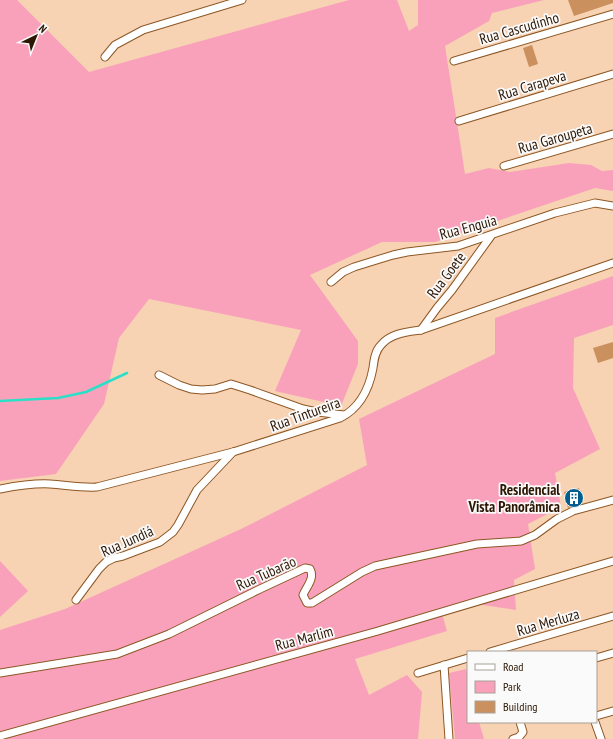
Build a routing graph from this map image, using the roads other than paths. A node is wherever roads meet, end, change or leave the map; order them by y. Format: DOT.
graph roads {
  1 [pos="242,0"];
  2 [pos="613,14"];
  3 [pos="105,57"];
  4 [pos="454,61"];
  5 [pos="613,74"];
  6 [pos="459,121"];
  7 [pos="613,134"];
  8 [pos="504,166"];
  9 [pos="613,206"];
  10 [pos="491,236"];
  11 [pos="613,263"];
  12 [pos="331,282"];
  13 [pos="421,330"];
  14 [pos="159,375"];
  15 [pos="346,415"];
  16 [pos="233,452"];
  17 [pos="0,489"];
  18 [pos="613,500"];
  19 [pos="613,561"];
  20 [pos="76,600"];
  21 [pos="613,616"];
  22 [pos="493,651"];
  23 [pos="613,653"];
  24 [pos="467,658"];
  25 [pos="597,658"];
  26 [pos="444,665"];
  27 [pos="0,673"];
  28 [pos="418,673"];
  29 [pos="613,711"];
  30 [pos="597,716"];
  31 [pos="520,723"];
  32 [pos="595,723"];
  33 [pos="0,736"];
  34 [pos="516,738"];
  35 [pos="449,739"];
  36 [pos="601,739"];
  1 -- 3 [label="street"];
  2 -- 4 [label="street, Rua Cascudinho"];
  5 -- 6 [label="street, Rua Carapeva"];
  7 -- 8 [label="street, Rua Garoupeta"];
  9 -- 10 [label="street, Rua Enguia"];
  10 -- 12 [label="street, Rua Enguia"];
  10 -- 13 [label="street, Rua Goete"];
  11 -- 13 [label="street, Rua Tintureira"];
  13 -- 15 [label="street, Rua Tintureira"];
  14 -- 15 [label="street"];
  15 -- 16 [label="street, Rua Tintureira"];
  16 -- 17 [label="street, Rua Tintureira"];
  16 -- 20 [label="street, Rua Jundiá"];
  18 -- 27 [label="street, Rua Tubarão"];
  19 -- 33 [label="street, Rua Marlim"];
  21 -- 22 [label="street, Rua Merluza"];
  23 -- 25 [label="street"];
  24 -- 26 [label="street"];
  26 -- 28 [label="street"];
  26 -- 35 [label="street"];
  29 -- 30 [label="street"];
  31 -- 34 [label="street"];
  32 -- 36 [label="street"];
}
